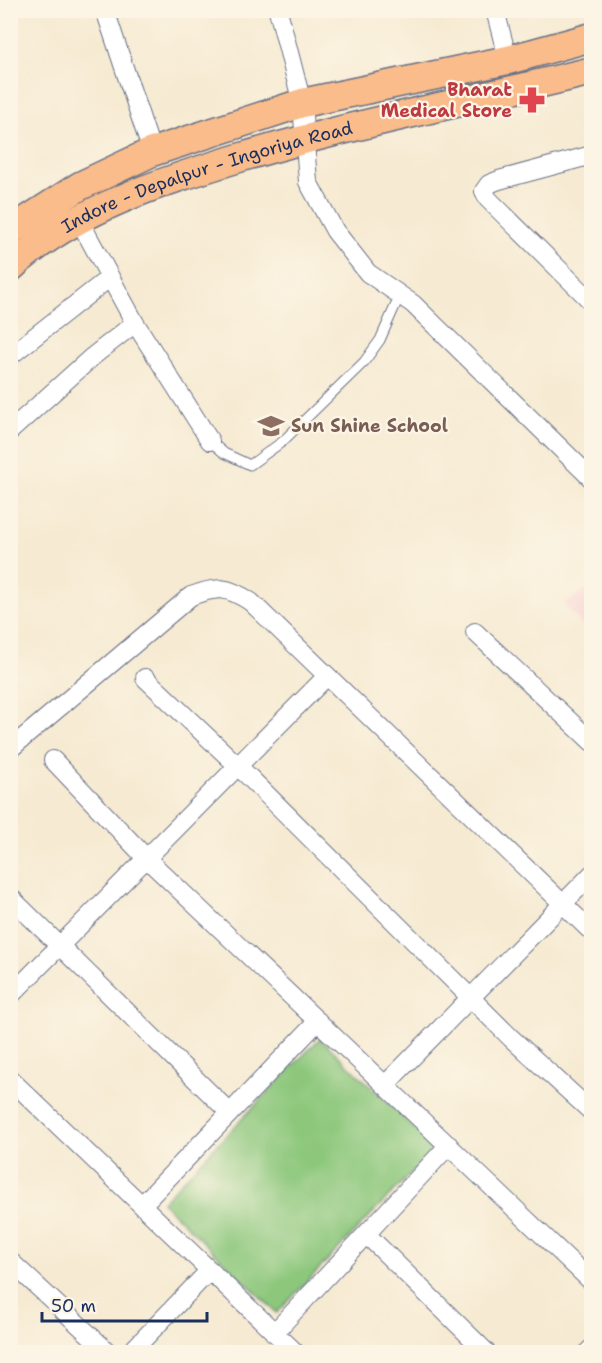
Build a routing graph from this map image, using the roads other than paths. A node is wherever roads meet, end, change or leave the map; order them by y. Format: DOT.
graph roads {
  1 [pos="105,10"];
  2 [pos="278,10"];
  3 [pos="495,10"];
  4 [pos="591,37"];
  5 [pos="508,60"];
  6 [pos="591,71"];
  7 [pos="302,103"];
  8 [pos="303,139"];
  9 [pos="152,152"];
  10 [pos="591,155"];
  11 [pos="79,220"];
  12 [pos="10,231"];
  13 [pos="10,268"];
  14 [pos="109,278"];
  15 [pos="400,295"];
  16 [pos="591,302"];
  17 [pos="135,323"];
  18 [pos="10,356"];
  19 [pos="10,432"];
  20 [pos="210,441"];
  21 [pos="591,478"];
  22 [pos="474,632"];
  23 [pos="327,676"];
  24 [pos="145,678"];
  25 [pos="591,742"];
  26 [pos="10,749"];
  27 [pos="53,760"];
  28 [pos="239,767"];
  29 [pos="147,860"];
  30 [pos="591,874"];
  31 [pos="10,897"];
  32 [pos="563,904"];
  33 [pos="591,932"];
  34 [pos="60,946"];
  35 [pos="10,996"];
  36 [pos="471,997"];
  37 [pos="318,1021"];
  38 [pos="10,1079"];
  39 [pos="386,1084"];
  40 [pos="591,1112"];
  41 [pos="230,1113"];
  42 [pos="449,1145"];
  43 [pos="142,1205"];
  44 [pos="366,1234"];
  45 [pos="10,1261"];
  46 [pos="210,1270"];
  47 [pos="591,1282"];
  48 [pos="274,1333"];
  49 [pos="591,1348"];
  50 [pos="108,1353"];
  51 [pos="131,1353"];
  52 [pos="295,1353"];
  53 [pos="486,1353"];
  54 [pos="588,1353"];
  1 -- 9 [label="street"];
  2 -- 7 [label="street"];
  3 -- 5 [label="street"];
  4 -- 5 [label="main road, Indore - Depalpur - Ingoriya Road"];
  5 -- 7 [label="main road, Indore - Depalpur - Ingoriya Road"];
  6 -- 8 [label="main road, Indore - Depalpur - Ingoriya Road"];
  7 -- 8 [label="street"];
  7 -- 9 [label="main road, Indore - Depalpur - Ingoriya Road"];
  8 -- 11 [label="main road, Indore - Depalpur - Ingoriya Road"];
  8 -- 15 [label="street"];
  9 -- 12 [label="main road, Indore - Depalpur - Ingoriya Road"];
  10 -- 16 [label="street"];
  11 -- 13 [label="main road, Indore - Depalpur - Ingoriya Road"];
  11 -- 14 [label="street"];
  14 -- 17 [label="street"];
  14 -- 18 [label="street"];
  15 -- 20 [label="lane"];
  15 -- 21 [label="street"];
  17 -- 19 [label="street"];
  17 -- 20 [label="street"];
  22 -- 25 [label="street"];
  23 -- 26 [label="street"];
  23 -- 28 [label="street"];
  23 -- 32 [label="street"];
  24 -- 28 [label="street"];
  27 -- 29 [label="street"];
  28 -- 29 [label="street"];
  28 -- 36 [label="street"];
  29 -- 34 [label="street"];
  29 -- 37 [label="street"];
  30 -- 32 [label="street"];
  31 -- 34 [label="street"];
  32 -- 33 [label="street"];
  32 -- 36 [label="street"];
  34 -- 35 [label="street"];
  34 -- 41 [label="street"];
  36 -- 39 [label="street"];
  36 -- 40 [label="street"];
  37 -- 39 [label="street"];
  37 -- 41 [label="street"];
  38 -- 43 [label="street"];
  39 -- 42 [label="street"];
  41 -- 43 [label="street"];
  42 -- 44 [label="street"];
  42 -- 47 [label="street"];
  43 -- 46 [label="street"];
  44 -- 48 [label="street"];
  44 -- 53 [label="street"];
  45 -- 50 [label="street"];
  46 -- 48 [label="street"];
  46 -- 51 [label="street"];
  48 -- 52 [label="street"];
  49 -- 54 [label="street"];
}
